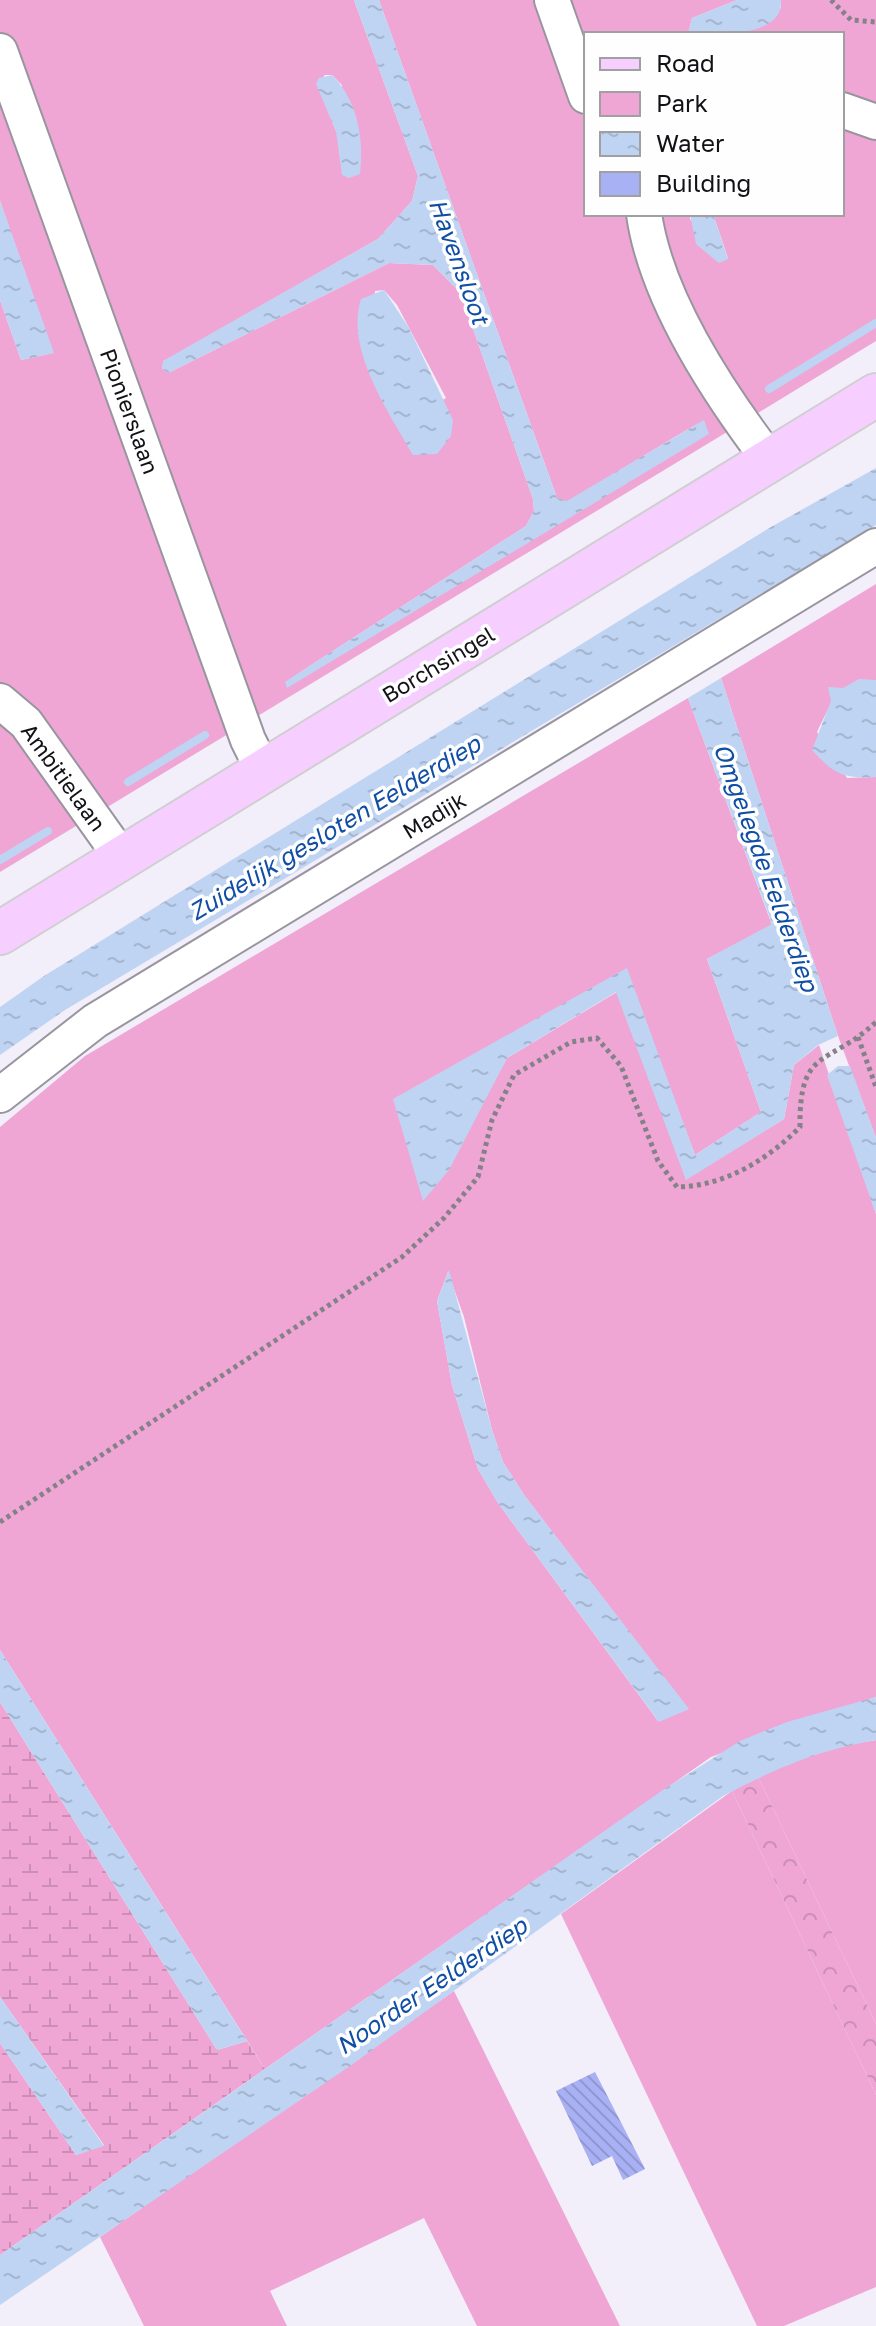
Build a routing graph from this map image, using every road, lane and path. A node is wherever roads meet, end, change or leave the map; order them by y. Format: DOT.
graph roads {
  1 [pos="552,0"];
  2 [pos="831,0"];
  3 [pos="876,22"];
  4 [pos="0,51"];
  5 [pos="584,90"];
  6 [pos="844,111"];
  7 [pos="876,122"];
  8 [pos="644,216"];
  9 [pos="876,395"];
  10 [pos="771,462"];
  11 [pos="876,546"];
  12 [pos="0,701"];
  13 [pos="263,770"];
  14 [pos="122,858"];
  15 [pos="0,933"];
  16 [pos="876,1022"];
  17 [pos="858,1037"];
  18 [pos="876,1087"];
  19 [pos="0,1095"];
  20 [pos="0,1522"];
  1 -- 5 [label="street"];
  2 -- 3 [label="path"];
  4 -- 13 [label="street, Pionierslaan"];
  6 -- 7 [label="street"];
  8 -- 10 [label="street"];
  9 -- 10 [label="main road, Borchsingel"];
  10 -- 13 [label="main road, Borchsingel"];
  11 -- 19 [label="street, Madijk"];
  12 -- 14 [label="street, Ambitielaan"];
  13 -- 14 [label="main road, Borchsingel"];
  14 -- 15 [label="main road, Borchsingel"];
  16 -- 17 [label="path"];
  17 -- 18 [label="path"];
  17 -- 20 [label="path"];
}
